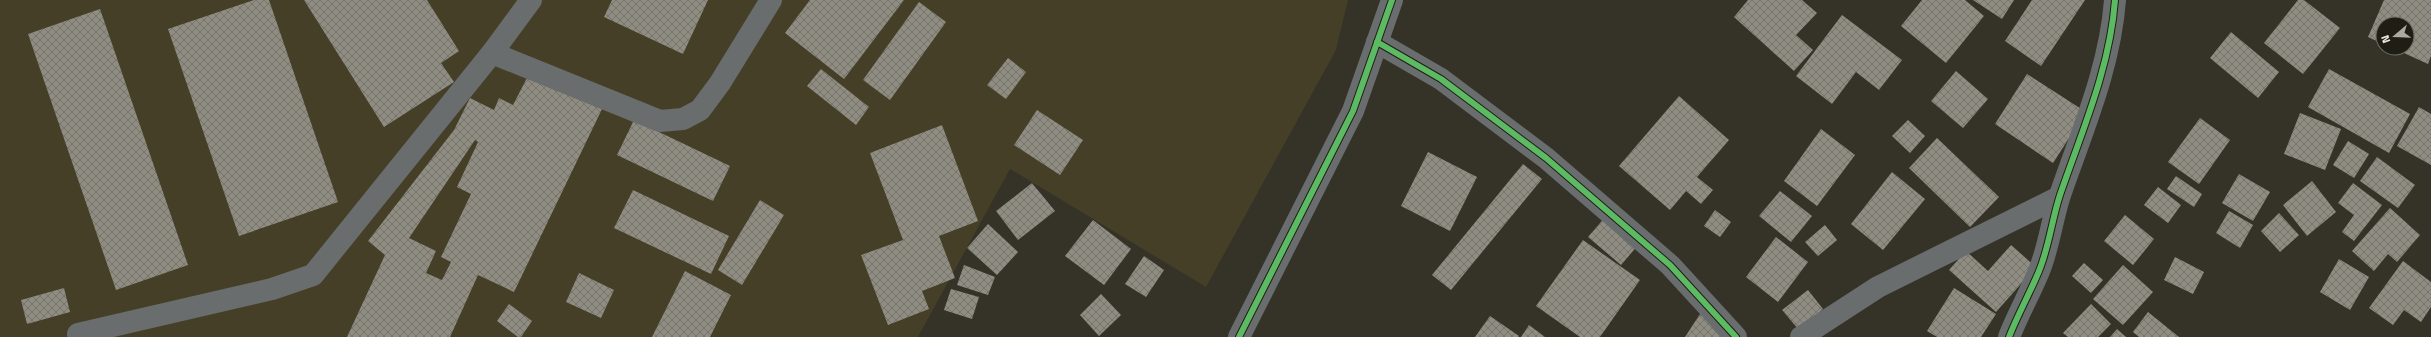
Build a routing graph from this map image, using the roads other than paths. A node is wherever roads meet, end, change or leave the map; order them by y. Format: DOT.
graph roads {
  1 [pos="531,0"];
  2 [pos="771,0"];
  3 [pos="1392,0"];
  4 [pos="2115,0"];
  5 [pos="1377,42"];
  6 [pos="492,54"];
  7 [pos="2060,197"];
  8 [pos="78,334"];
  9 [pos="1239,337"];
  10 [pos="1736,337"];
  11 [pos="1801,337"];
  12 [pos="2009,337"];
  1 -- 6 [label="street"];
  2 -- 6 [label="street"];
  3 -- 5 [label="street"];
  4 -- 7 [label="street"];
  5 -- 9 [label="street"];
  5 -- 10 [label="street"];
  6 -- 8 [label="street"];
  7 -- 11 [label="street"];
  7 -- 12 [label="street"];
}
